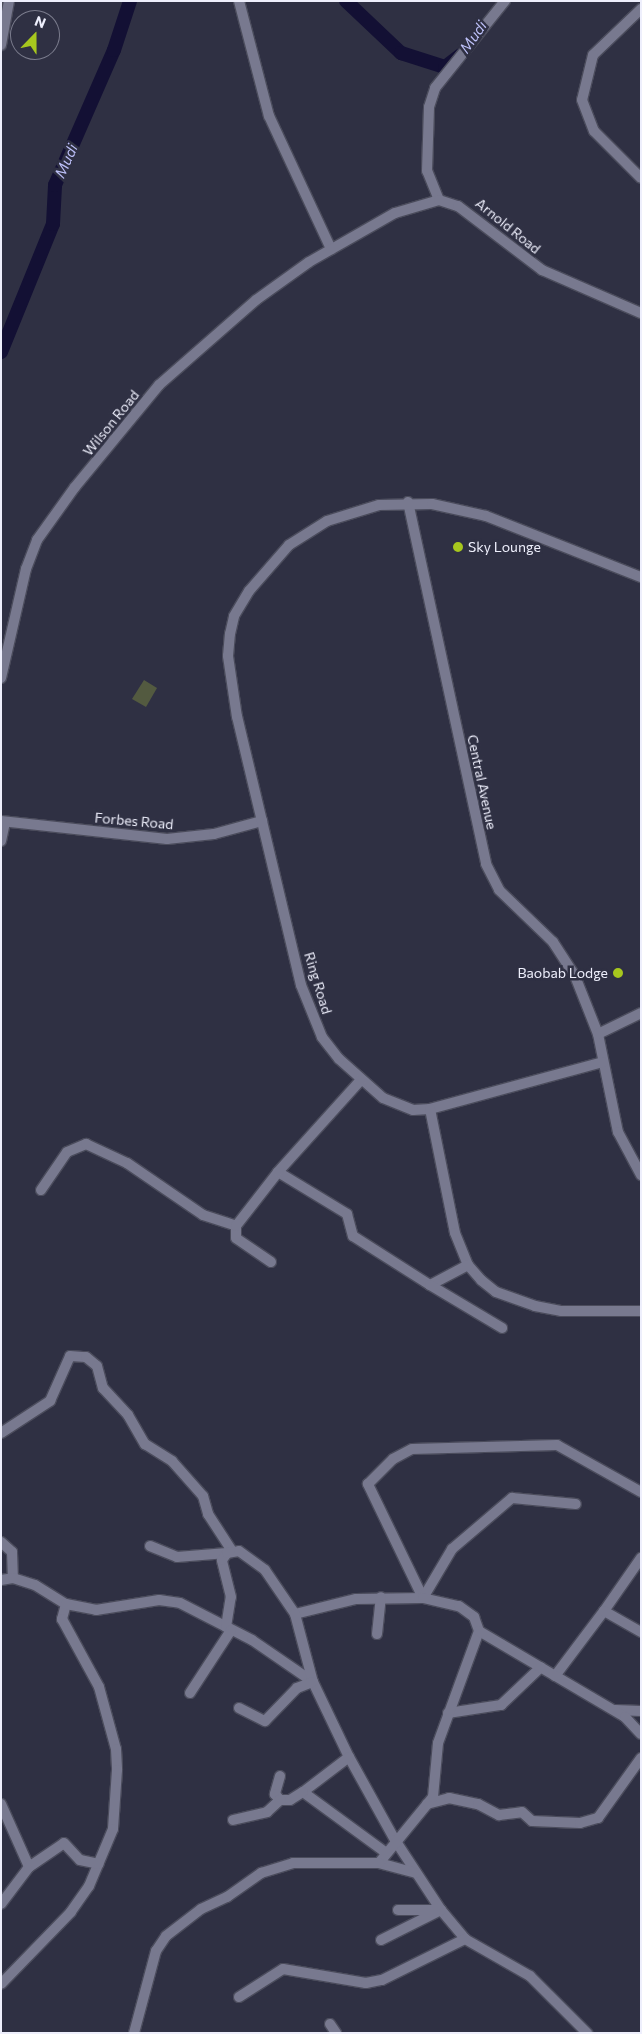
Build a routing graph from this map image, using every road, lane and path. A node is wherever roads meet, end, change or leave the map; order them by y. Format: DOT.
graph roads {
  1 [pos="9,1"];
  2 [pos="239,1"];
  3 [pos="505,1"];
  4 [pos="641,9"];
  5 [pos="1,45"];
  6 [pos="641,178"];
  7 [pos="439,200"];
  8 [pos="331,249"];
  9 [pos="641,313"];
  10 [pos="408,502"];
  11 [pos="641,577"];
  12 [pos="1,678"];
  13 [pos="3,821"];
  14 [pos="262,821"];
  15 [pos="1,841"];
  16 [pos="641,1013"];
  17 [pos="598,1034"];
  18 [pos="604,1062"];
  19 [pos="360,1080"];
  20 [pos="430,1109"];
  21 [pos="278,1172"];
  22 [pos="641,1175"];
  23 [pos="41,1190"];
  24 [pos="236,1226"];
  25 [pos="271,1262"];
  26 [pos="468,1265"];
  27 [pos="430,1286"];
  28 [pos="641,1311"];
  29 [pos="502,1328"];
  30 [pos="1,1433"];
  31 [pos="641,1492"];
  32 [pos="576,1504"];
  33 [pos="1,1542"];
  34 [pos="150,1546"];
  35 [pos="229,1552"];
  36 [pos="641,1558"];
  37 [pos="13,1578"];
  38 [pos="1,1580"];
  39 [pos="381,1597"];
  40 [pos="423,1598"];
  41 [pos="66,1604"];
  42 [pos="604,1611"];
  43 [pos="295,1614"];
  44 [pos="228,1628"];
  45 [pos="479,1631"];
  46 [pos="641,1632"];
  47 [pos="377,1634"];
  48 [pos="541,1667"];
  49 [pos="556,1676"];
  50 [pos="313,1682"];
  51 [pos="190,1693"];
  52 [pos="239,1708"];
  53 [pos="614,1710"];
  54 [pos="641,1711"];
  55 [pos="448,1714"];
  56 [pos="641,1734"];
  57 [pos="350,1756"];
  58 [pos="641,1758"];
  59 [pos="638,1766"];
  60 [pos="280,1776"];
  61 [pos="303,1792"];
  62 [pos="280,1800"];
  63 [pos="1,1804"];
  64 [pos="427,1804"];
  65 [pos="233,1820"];
  66 [pos="395,1840"];
  67 [pos="385,1852"];
  68 [pos="378,1863"];
  69 [pos="99,1864"];
  70 [pos="29,1867"];
  71 [pos="416,1873"];
  72 [pos="1,1904"];
  73 [pos="398,1910"];
  74 [pos="441,1910"];
  75 [pos="465,1938"];
  76 [pos="381,1940"];
  77 [pos="1,1984"];
  78 [pos="239,1997"];
  79 [pos="134,2033"];
  80 [pos="587,2033"];
  1 -- 5 [label="street"];
  2 -- 8 [label="street"];
  3 -- 7 [label="street"];
  4 -- 6 [label="street"];
  7 -- 8 [label="street"];
  7 -- 9 [label="street, Arnold Road"];
  8 -- 12 [label="street, Wilson Road"];
  10 -- 11 [label="street, Ring Road"];
  10 -- 14 [label="street, Ring Road"];
  10 -- 17 [label="street, Central Avenue"];
  13 -- 14 [label="street, Forbes Road"];
  13 -- 15 [label="street"];
  14 -- 19 [label="street, Ring Road"];
  16 -- 17 [label="street"];
  17 -- 18 [label="street, Central Avenue"];
  18 -- 20 [label="street, Ring Road"];
  18 -- 22 [label="street, Central Avenue"];
  19 -- 20 [label="street, Ring Road"];
  19 -- 21 [label="street"];
  20 -- 26 [label="street"];
  21 -- 24 [label="street"];
  21 -- 27 [label="street"];
  23 -- 24 [label="street"];
  24 -- 25 [label="street"];
  26 -- 27 [label="street"];
  26 -- 28 [label="street"];
  27 -- 29 [label="street"];
  30 -- 35 [label="street"];
  31 -- 40 [label="street"];
  32 -- 40 [label="street"];
  33 -- 37 [label="street"];
  34 -- 35 [label="street"];
  35 -- 43 [label="street"];
  35 -- 44 [label="street"];
  36 -- 42 [label="street"];
  37 -- 38 [label="street"];
  37 -- 41 [label="street"];
  39 -- 40 [label="street"];
  39 -- 43 [label="street"];
  39 -- 47 [label="street"];
  40 -- 45 [label="street"];
  41 -- 44 [label="street"];
  41 -- 69 [label="street"];
  42 -- 46 [label="street"];
  42 -- 49 [label="street"];
  43 -- 50 [label="street"];
  44 -- 50 [label="street"];
  44 -- 51 [label="street"];
  45 -- 48 [label="street"];
  45 -- 55 [label="street"];
  48 -- 49 [label="street"];
  48 -- 55 [label="street"];
  49 -- 53 [label="street"];
  50 -- 52 [label="street"];
  50 -- 57 [label="street"];
  53 -- 54 [label="street"];
  53 -- 56 [label="street"];
  55 -- 64 [label="street"];
  57 -- 61 [label="street"];
  57 -- 66 [label="street"];
  58 -- 59 [label="street"];
  59 -- 64 [label="street"];
  60 -- 62 [label="street"];
  61 -- 62 [label="street"];
  61 -- 67 [label="street"];
  62 -- 65 [label="street"];
  63 -- 70 [label="street"];
  64 -- 66 [label="street"];
  66 -- 67 [label="street"];
  66 -- 71 [label="street"];
  67 -- 68 [label="street"];
  68 -- 71 [label="street"];
  68 -- 79 [label="street"];
  69 -- 70 [label="street"];
  69 -- 77 [label="street"];
  70 -- 72 [label="street"];
  71 -- 74 [label="street"];
  73 -- 74 [label="street"];
  74 -- 75 [label="street"];
  74 -- 76 [label="street"];
  75 -- 78 [label="street"];
  75 -- 80 [label="street"];
}
